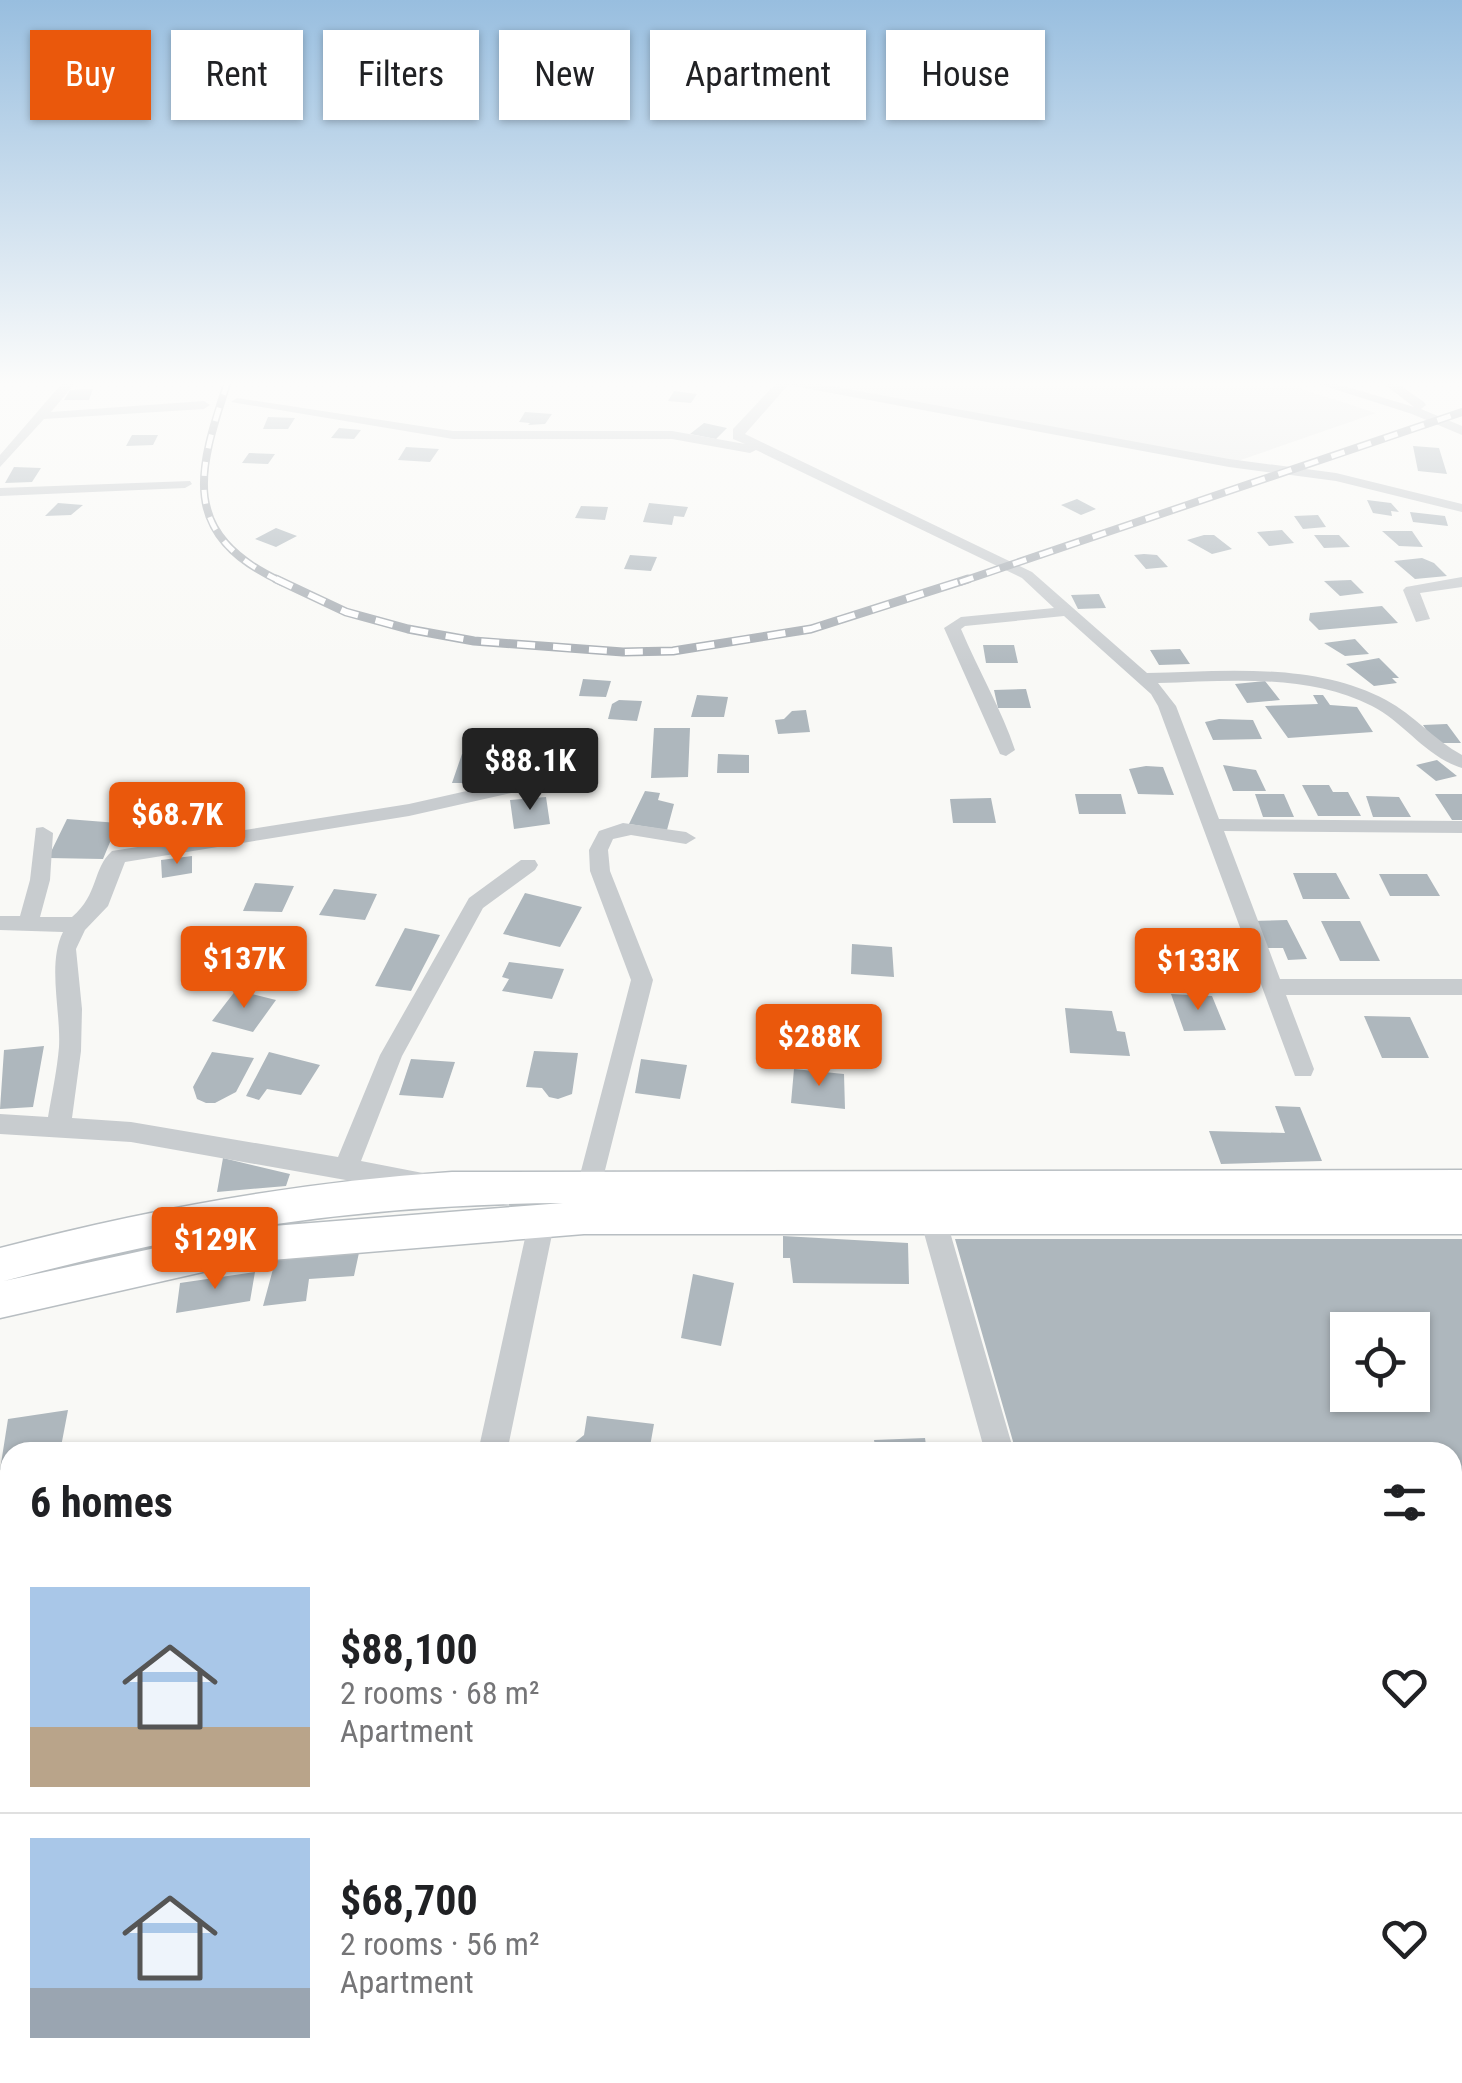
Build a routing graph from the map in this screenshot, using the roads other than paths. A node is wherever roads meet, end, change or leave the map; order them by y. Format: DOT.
graph roads {
  1 [pos="824,478"];
  2 [pos="1337,478"];
  3 [pos="185,484"];
  4 [pos="0,492"];
  5 [pos="1462,508"];
  6 [pos="1462,582"];
  7 [pos="1067,611"];
  8 [pos="1422,619"];
  9 [pos="1146,678"];
  10 [pos="1006,750"];
  11 [pos="1462,762"];
  12 [pos="534,787"];
  13 [pos="1212,825"];
  14 [pos="1462,827"];
  15 [pos="43,833"];
  16 [pos="686,838"];
  17 [pos="528,865"];
  18 [pos="0,923"];
  19 [pos="28,924"];
  20 [pos="77,925"];
  21 [pos="1272,987"];
  22 [pos="1462,988"];
  23 [pos="1303,1068"];
  24 [pos="0,1124"];
  25 [pos="59,1125"];
  26 [pos="346,1170"];
  27 [pos="1462,1186"];
  28 [pos="452,1188"];
  29 [pos="588,1190"];
  30 [pos="930,1204"];
  31 [pos="1462,1218"];
  32 [pos="542,1220"];
  33 [pos="0,1265"];
  34 [pos="0,1300"];
  35 [pos="494,1442"];
  36 [pos="997,1442"];
  1 -- 7 [label="street"];
  2 -- 5 [label="street"];
  3 -- 4 [label="street"];
  6 -- 8 [label="street"];
  7 -- 9 [label="street"];
  7 -- 10 [label="street"];
  9 -- 11 [label="street"];
  9 -- 13 [label="street"];
  12 -- 20 [label="street"];
  13 -- 14 [label="street"];
  13 -- 21 [label="street"];
  15 -- 19 [label="street"];
  16 -- 29 [label="street"];
  17 -- 26 [label="street"];
  18 -- 19 [label="street"];
  19 -- 20 [label="street"];
  20 -- 25 [label="street"];
  21 -- 22 [label="street"];
  21 -- 23 [label="street"];
  24 -- 25 [label="street"];
  25 -- 26 [label="street"];
  26 -- 28 [label="street"];
  27 -- 30 [label="main road"];
  28 -- 29 [label="main road"];
  28 -- 33 [label="main road"];
  29 -- 30 [label="main road"];
  30 -- 31 [label="main road"];
  30 -- 32 [label="main road"];
  30 -- 36 [label="street"];
  32 -- 34 [label="main road"];
  32 -- 35 [label="street"];
}
